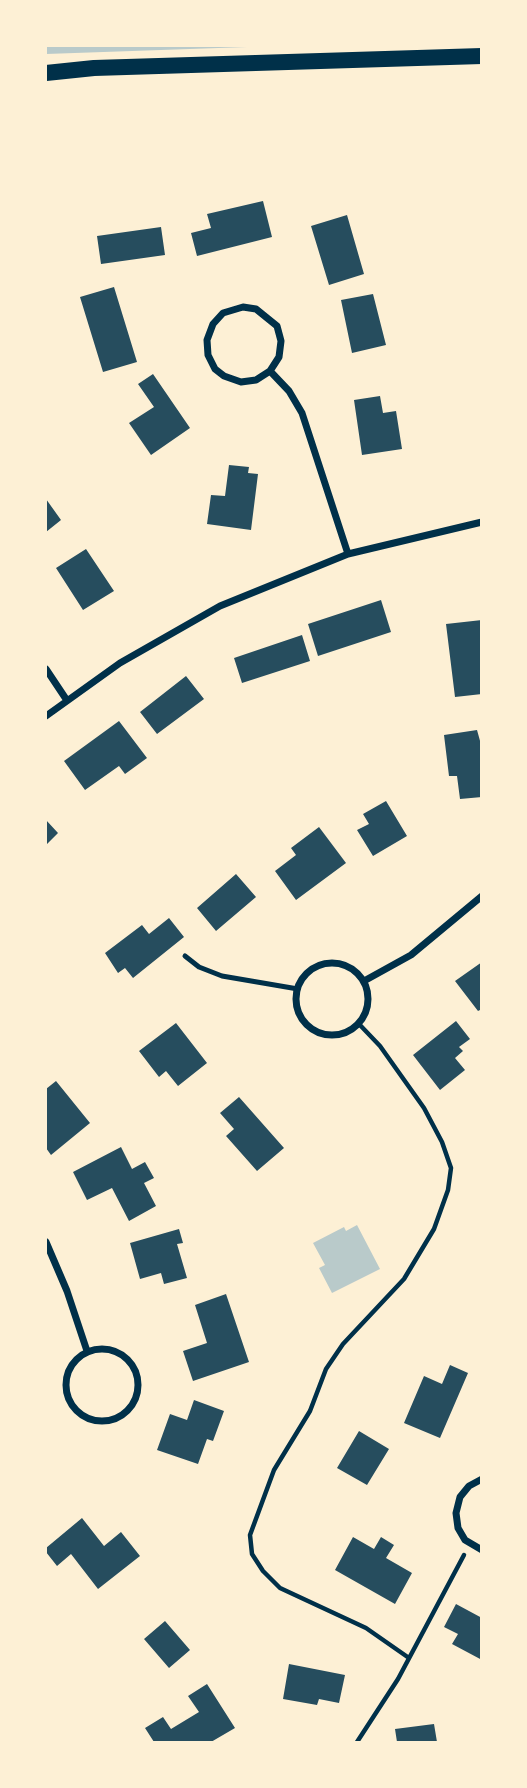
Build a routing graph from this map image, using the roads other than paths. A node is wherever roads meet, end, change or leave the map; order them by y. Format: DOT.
graph roads {
  1 [pos="481,56"];
  2 [pos="46,73"];
  3 [pos="270,371"];
  4 [pos="481,522"];
  5 [pos="348,554"];
  6 [pos="46,669"];
  7 [pos="66,699"];
  8 [pos="46,716"];
  9 [pos="481,896"];
  10 [pos="185,956"];
  11 [pos="363,981"];
  12 [pos="298,989"];
  13 [pos="46,1242"];
  14 [pos="87,1351"];
  15 [pos="481,1479"];
  16 [pos="481,1550"];
  1 -- 2 [label="main road"];
  3 -- 3 [label="street"];
  3 -- 5 [label="street"];
  4 -- 5 [label="street"];
  5 -- 7 [label="street"];
  6 -- 7 [label="street"];
  7 -- 8 [label="street"];
  9 -- 11 [label="street"];
  10 -- 12 [label="lane"];
  11 -- 12 [label="street"];
  11 -- 12 [label="street"];
  13 -- 14 [label="street"];
  14 -- 14 [label="street"];
  15 -- 16 [label="street"];
}
